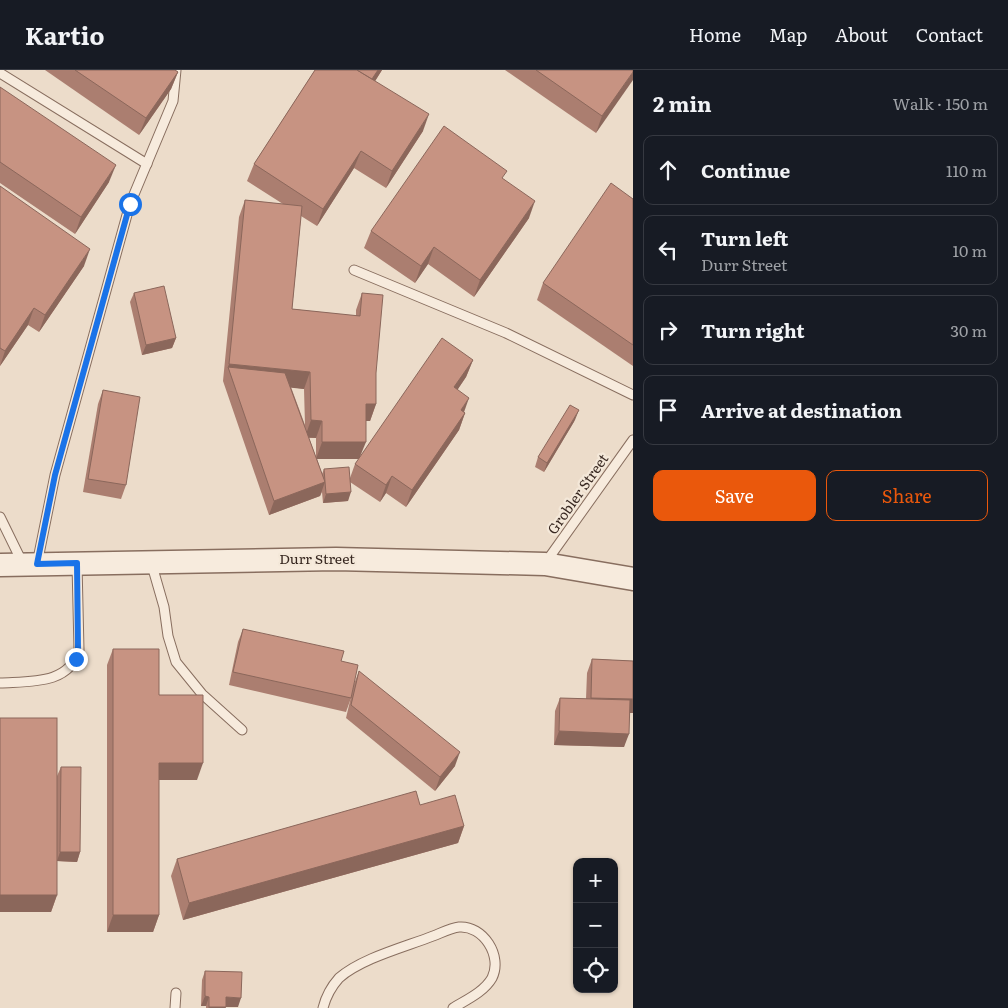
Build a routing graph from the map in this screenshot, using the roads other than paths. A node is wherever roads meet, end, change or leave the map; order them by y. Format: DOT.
graph roads {
  1 [pos="176,70"];
  2 [pos="0,73"];
  3 [pos="147,164"];
  4 [pos="354,270"];
  5 [pos="633,396"];
  6 [pos="633,440"];
  7 [pos="0,517"];
  8 [pos="151,562"];
  9 [pos="77,563"];
  10 [pos="30,564"];
  11 [pos="545,564"];
  12 [pos="0,565"];
  13 [pos="633,580"];
  14 [pos="0,683"];
  15 [pos="242,730"];
  16 [pos="176,993"];
  17 [pos="175,1008"];
  18 [pos="323,1008"];
  19 [pos="453,1008"];
  1 -- 3 [label="lane"];
  2 -- 3 [label="lane"];
  3 -- 10 [label="lane"];
  4 -- 5 [label="lane"];
  6 -- 11 [label="lane, Grobler Street"];
  7 -- 10 [label="lane"];
  8 -- 9 [label="street, Durr Street"];
  8 -- 11 [label="street, Durr Street"];
  8 -- 15 [label="lane"];
  9 -- 10 [label="street, Durr Street"];
  9 -- 14 [label="lane"];
  10 -- 12 [label="street, Durr Street"];
  11 -- 13 [label="street, Durr Street"];
  16 -- 17 [label="lane"];
  18 -- 19 [label="lane"];
}
